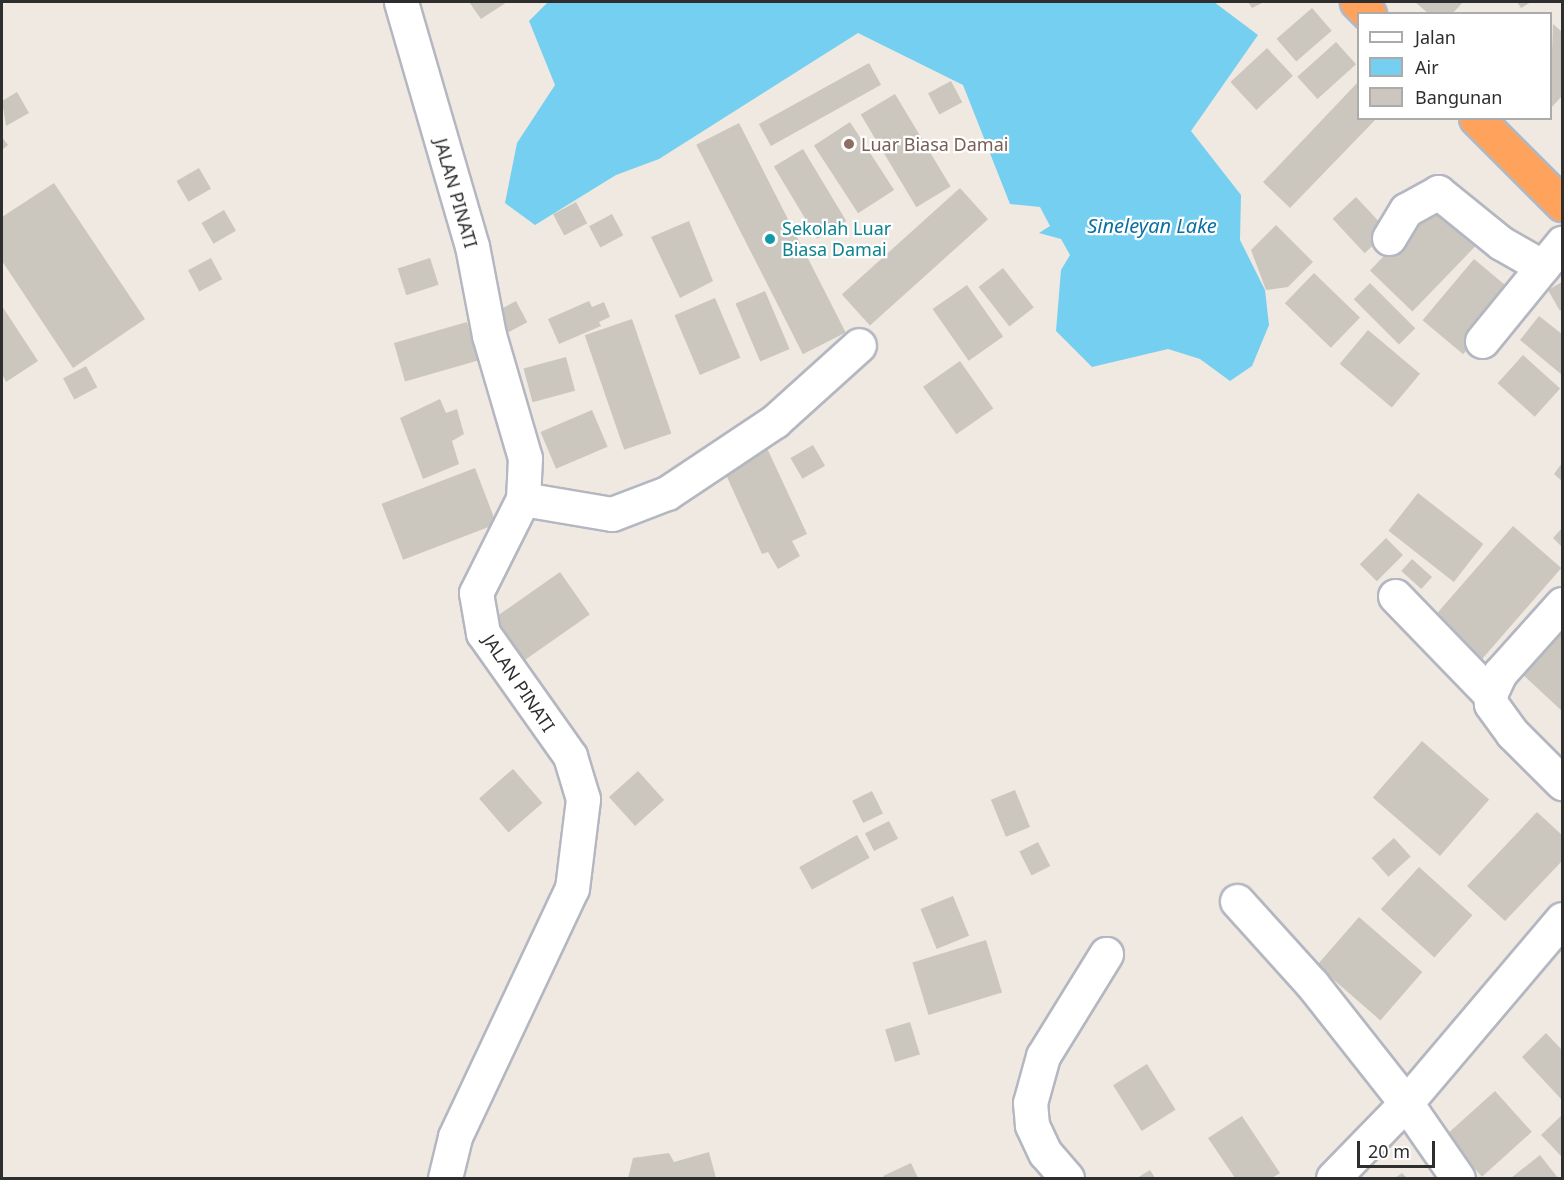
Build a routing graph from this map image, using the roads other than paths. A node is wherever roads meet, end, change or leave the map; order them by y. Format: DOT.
graph roads {
  1 [pos="401,2"];
  2 [pos="1478,120"];
  3 [pos="1563,204"];
  4 [pos="1389,238"];
  5 [pos="1553,255"];
  6 [pos="1482,341"];
  7 [pos="859,345"];
  8 [pos="523,499"];
  9 [pos="1395,596"];
  10 [pos="1563,604"];
  11 [pos="1490,694"];
  12 [pos="1563,783"];
  13 [pos="1237,901"];
  14 [pos="1563,919"];
  15 [pos="1106,954"];
  16 [pos="1406,1103"];
  17 [pos="446,1179"];
  18 [pos="1067,1179"];
  19 [pos="1333,1179"];
  20 [pos="1458,1179"];
  1 -- 8 [label="street, JALAN PINATI"];
  2 -- 3 [label="highway"];
  4 -- 5 [label="street"];
  5 -- 6 [label="street"];
  7 -- 8 [label="street"];
  8 -- 17 [label="street, JALAN PINATI"];
  9 -- 11 [label="street"];
  10 -- 11 [label="street"];
  11 -- 12 [label="street"];
  13 -- 16 [label="street"];
  14 -- 16 [label="street"];
  15 -- 18 [label="street"];
  16 -- 19 [label="street"];
  16 -- 20 [label="street"];
}
